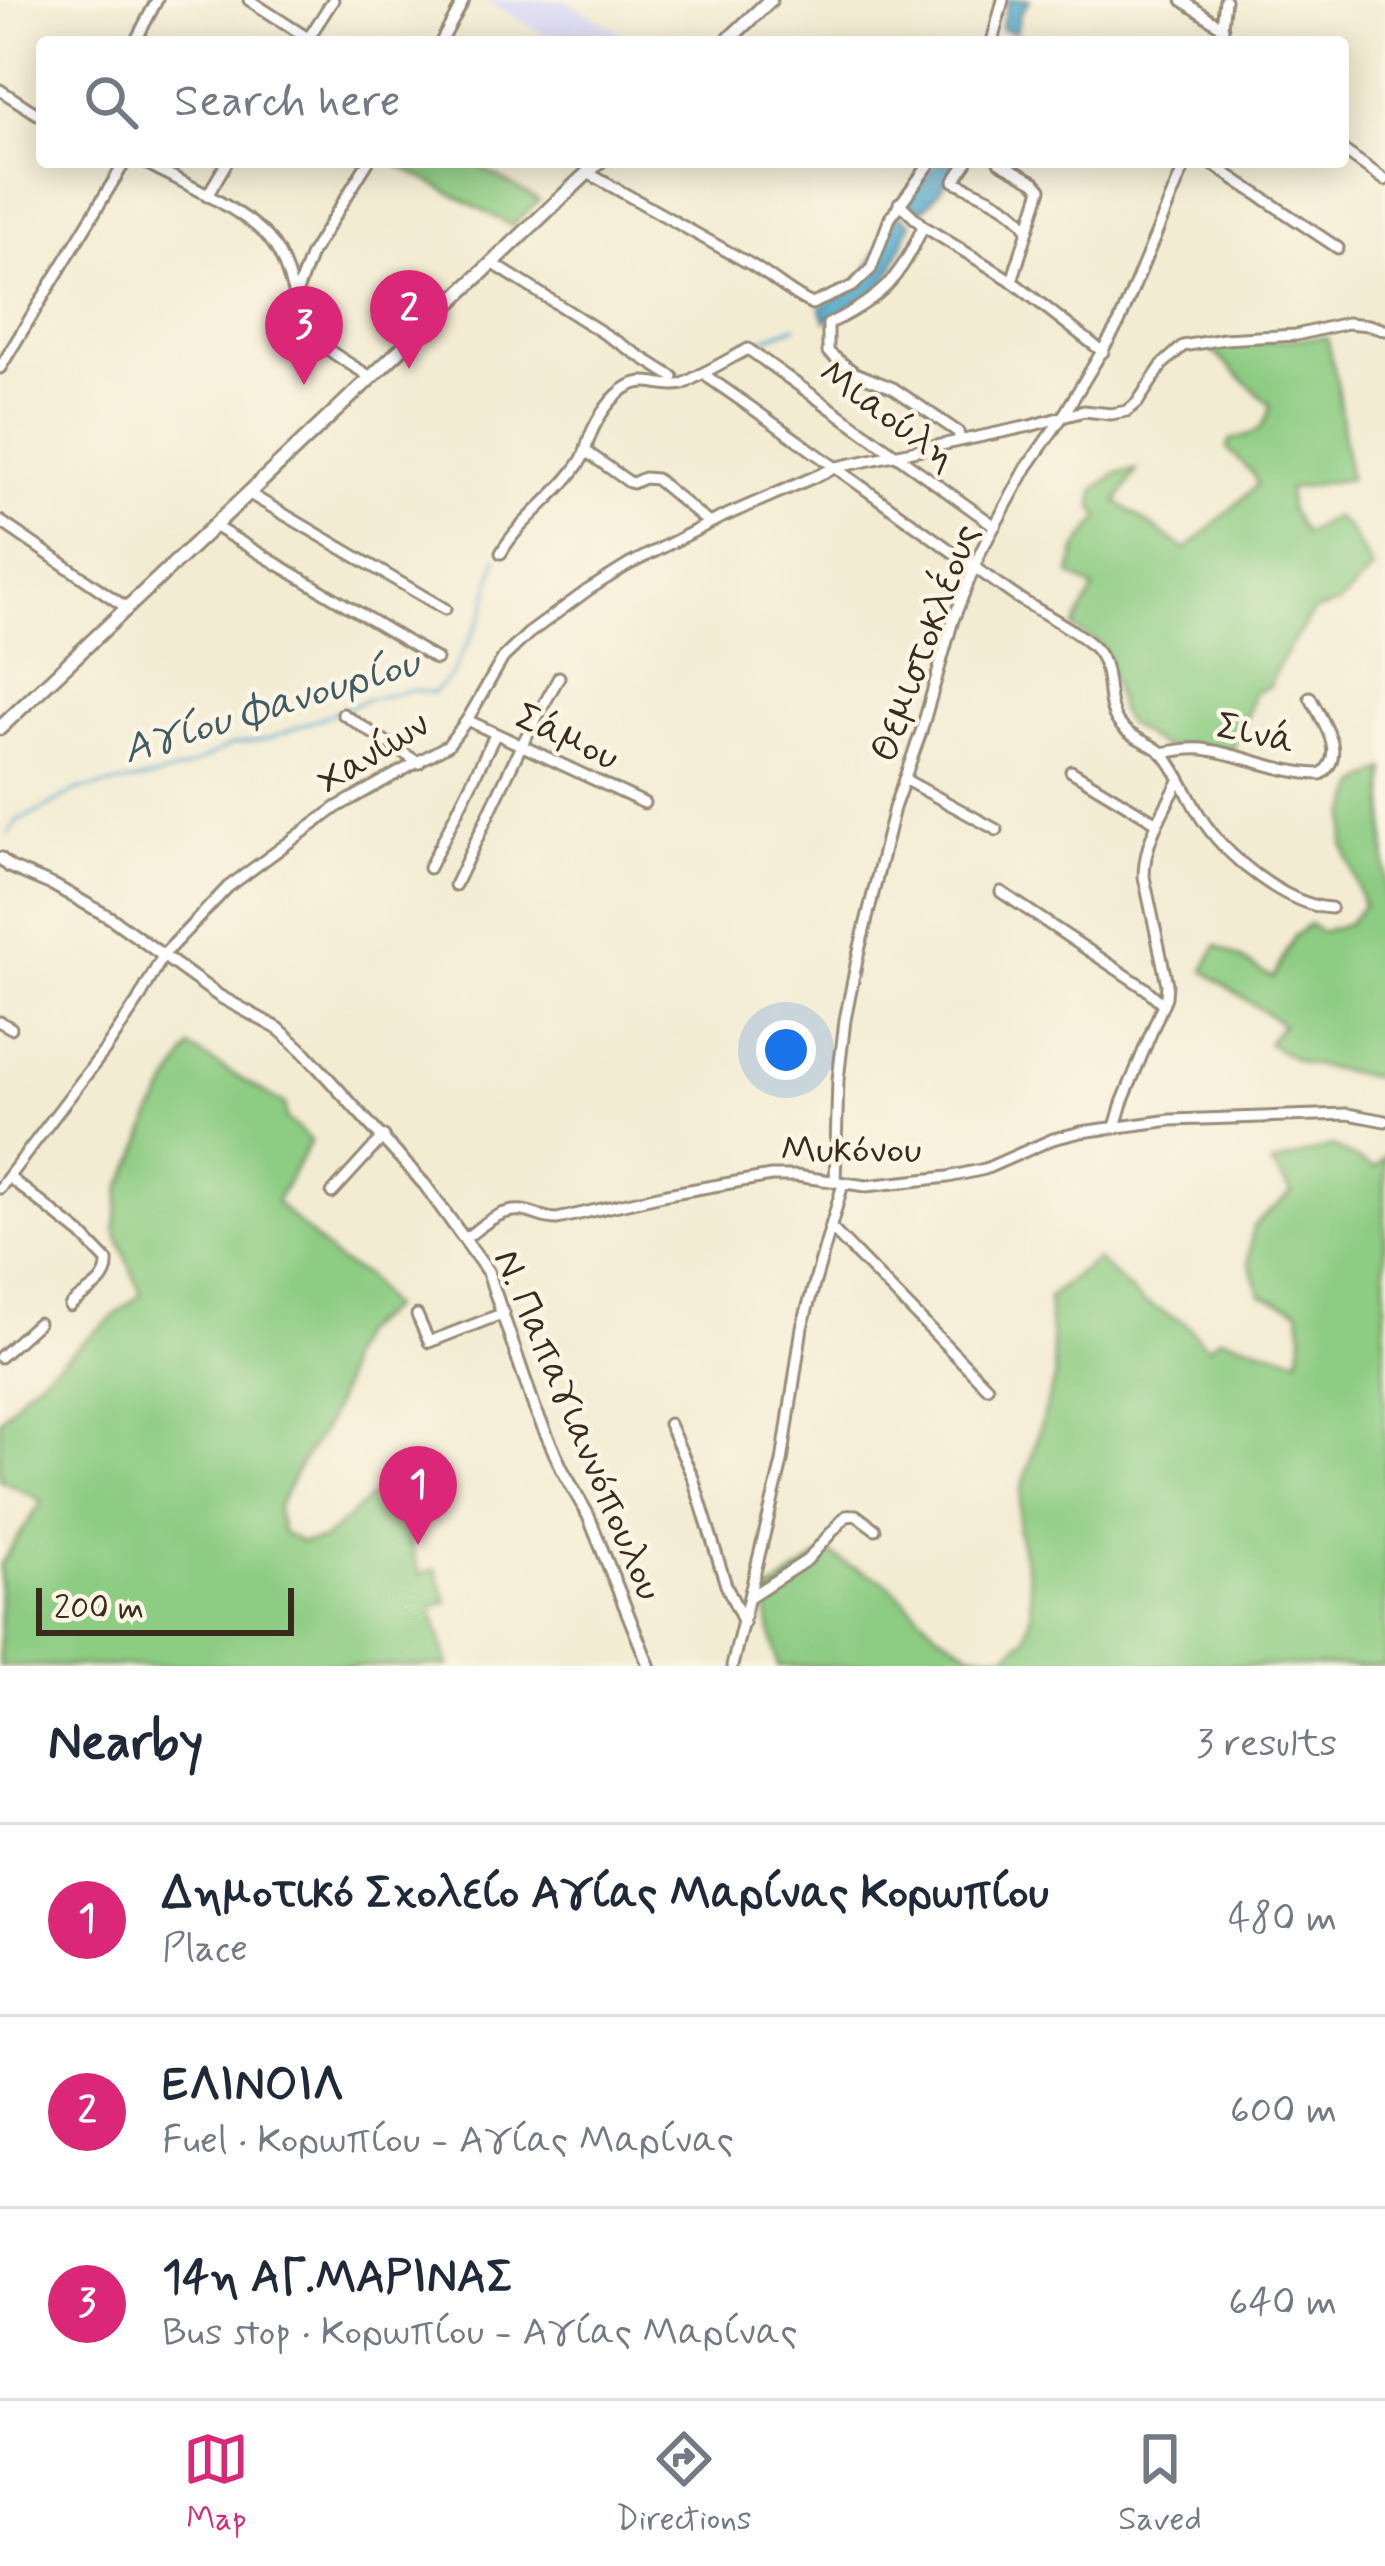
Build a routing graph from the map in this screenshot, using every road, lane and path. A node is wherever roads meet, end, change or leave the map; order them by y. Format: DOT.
graph roads {
  1 [pos="158,0"];
  2 [pos="249,0"];
  3 [pos="333,0"];
  4 [pos="464,0"];
  5 [pos="770,0"];
  6 [pos="1003,0"];
  7 [pos="1182,0"];
  8 [pos="1225,0"];
  9 [pos="1222,28"];
  10 [pos="138,36"];
  11 [pos="303,36"];
  12 [pos="313,36"];
  13 [pos="444,36"];
  14 [pos="732,36"];
  15 [pos="994,36"];
  16 [pos="1221,36"];
  17 [pos="0,90"];
  18 [pos="36,113"];
  19 [pos="1349,155"];
  20 [pos="120,168"];
  21 [pos="155,168"];
  22 [pos="223,168"];
  23 [pos="364,168"];
  24 [pos="592,168"];
  25 [pos="595,168"];
  26 [pos="928,168"];
  27 [pos="963,168"];
  28 [pos="1008,168"];
  29 [pos="1184,168"];
  30 [pos="1217,168"];
  31 [pos="1385,180"];
  32 [pos="207,196"];
  33 [pos="901,205"];
  34 [pos="919,221"];
  35 [pos="1028,230"];
  36 [pos="1338,248"];
  37 [pos="492,263"];
  38 [pos="1012,281"];
  39 [pos="296,295"];
  40 [pos="1385,330"];
  41 [pos="1103,352"];
  42 [pos="0,368"];
  43 [pos="705,372"];
  44 [pos="673,376"];
  45 [pos="371,377"];
  46 [pos="1064,416"];
  47 [pos="960,440"];
  48 [pos="587,452"];
  49 [pos="894,454"];
  50 [pos="837,467"];
  51 [pos="248,494"];
  52 [pos="0,521"];
  53 [pos="709,523"];
  54 [pos="214,526"];
  55 [pos="995,526"];
  56 [pos="501,553"];
  57 [pos="975,567"];
  58 [pos="128,608"];
  59 [pos="445,609"];
  60 [pos="436,659"];
  61 [pos="560,677"];
  62 [pos="1310,698"];
  63 [pos="343,713"];
  64 [pos="467,720"];
  65 [pos="0,728"];
  66 [pos="495,736"];
  67 [pos="521,746"];
  68 [pos="1162,753"];
  69 [pos="419,763"];
  70 [pos="1070,771"];
  71 [pos="904,778"];
  72 [pos="1179,782"];
  73 [pos="644,803"];
  74 [pos="1157,823"];
  75 [pos="997,830"];
  76 [pos="0,858"];
  77 [pos="429,868"];
  78 [pos="455,885"];
  79 [pos="1001,892"];
  80 [pos="1331,908"];
  81 [pos="164,954"];
  82 [pos="1167,984"];
  83 [pos="1144,988"];
  84 [pos="1163,1004"];
  85 [pos="0,1022"];
  86 [pos="11,1028"];
  87 [pos="1385,1121"];
  88 [pos="1115,1127"];
  89 [pos="384,1136"];
  90 [pos="10,1178"];
  91 [pos="839,1183"];
  92 [pos="0,1189"];
  93 [pos="332,1193"];
  94 [pos="832,1229"];
  95 [pos="466,1238"];
  96 [pos="70,1306"];
  97 [pos="504,1313"];
  98 [pos="417,1315"];
  99 [pos="38,1323"];
  100 [pos="0,1357"];
  101 [pos="987,1387"];
  102 [pos="670,1424"];
  103 [pos="875,1529"];
  104 [pos="751,1596"];
  105 [pos="744,1623"];
  106 [pos="650,1666"];
  107 [pos="732,1666"];
  1 -- 10 [label="street"];
  2 -- 11 [label="street"];
  3 -- 12 [label="street"];
  4 -- 13 [label="street"];
  5 -- 14 [label="main road"];
  6 -- 15 [label="street"];
  7 -- 9 [label="street"];
  8 -- 9 [label="street"];
  9 -- 16 [label="street"];
  17 -- 18 [label="street"];
  19 -- 31 [label="street"];
  20 -- 42 [label="street"];
  21 -- 32 [label="street"];
  22 -- 32 [label="street"];
  23 -- 39 [label="street"];
  24 -- 37 [label="main road"];
  25 -- 33 [label="street"];
  26 -- 33 [label="street"];
  27 -- 35 [label="street"];
  28 -- 35 [label="street"];
  29 -- 41 [label="street, Θεμιστοκλέους"];
  30 -- 36 [label="street"];
  32 -- 39 [label="street"];
  33 -- 34 [label="street"];
  34 -- 38 [label="street"];
  34 -- 47 [label="street"];
  35 -- 38 [label="street"];
  37 -- 44 [label="street"];
  37 -- 45 [label="main road"];
  38 -- 41 [label="street"];
  39 -- 45 [label="street"];
  40 -- 46 [label="street, Χανίων"];
  41 -- 46 [label="street, Θεμιστοκλέους"];
  43 -- 48 [label="street"];
  43 -- 49 [label="street, Μιαούλη"];
  43 -- 50 [label="street"];
  45 -- 51 [label="main road"];
  46 -- 47 [label="street, Χανίων"];
  46 -- 55 [label="street, Θεμιστοκλέους"];
  47 -- 49 [label="street, Χανίων"];
  48 -- 53 [label="street"];
  48 -- 56 [label="street"];
  49 -- 50 [label="street, Χανίων"];
  49 -- 55 [label="street, Μιαούλη"];
  50 -- 53 [label="street, Χανίων"];
  50 -- 57 [label="street"];
  51 -- 54 [label="main road"];
  51 -- 59 [label="street"];
  52 -- 58 [label="street"];
  53 -- 64 [label="street, Χανίων"];
  54 -- 58 [label="main road"];
  54 -- 60 [label="street"];
  55 -- 57 [label="street, Θεμιστοκλέους"];
  57 -- 68 [label="street"];
  57 -- 71 [label="street, Θεμιστοκλέους"];
  58 -- 65 [label="main road"];
  61 -- 67 [label="street"];
  62 -- 68 [label="street, Σινά"];
  63 -- 69 [label="street"];
  64 -- 66 [label="street, Σάμου"];
  64 -- 69 [label="street, Χανίων"];
  66 -- 67 [label="street, Σάμου"];
  66 -- 77 [label="street"];
  67 -- 73 [label="street, Σάμου"];
  67 -- 78 [label="street"];
  68 -- 72 [label="street"];
  69 -- 81 [label="street, Χανίων"];
  70 -- 74 [label="street"];
  71 -- 75 [label="street"];
  71 -- 91 [label="street, Θεμιστοκλέους"];
  72 -- 74 [label="street"];
  72 -- 80 [label="street"];
  74 -- 82 [label="street"];
  76 -- 81 [label="street, Ν. Παπαγιαννόπουλου"];
  79 -- 83 [label="street"];
  81 -- 89 [label="street, Ν. Παπαγιαννόπουλου"];
  81 -- 90 [label="street, Χανίων"];
  82 -- 83 [label="street"];
  82 -- 84 [label="street"];
  83 -- 84 [label="street"];
  84 -- 88 [label="street"];
  85 -- 86 [label="street"];
  87 -- 88 [label="street, Μυκόνου"];
  88 -- 91 [label="street, Μυκόνου"];
  89 -- 93 [label="street"];
  89 -- 95 [label="street, Ν. Παπαγιαννόπουλου"];
  90 -- 92 [label="street, Χανίων"];
  90 -- 96 [label="street"];
  91 -- 94 [label="street, Θεμιστοκλέους"];
  91 -- 95 [label="street, Μυκόνου"];
  94 -- 101 [label="street"];
  94 -- 104 [label="street, Θεμιστοκλέους"];
  95 -- 97 [label="street, Ν. Παπαγιαννόπουλου"];
  97 -- 98 [label="street"];
  97 -- 106 [label="street, Ν. Παπαγιαννόπουλου"];
  99 -- 100 [label="street"];
  102 -- 105 [label="street"];
  103 -- 104 [label="street"];
  104 -- 105 [label="street, Θεμιστοκλέους"];
  105 -- 107 [label="street, Θεμιστοκλέους"];
}
